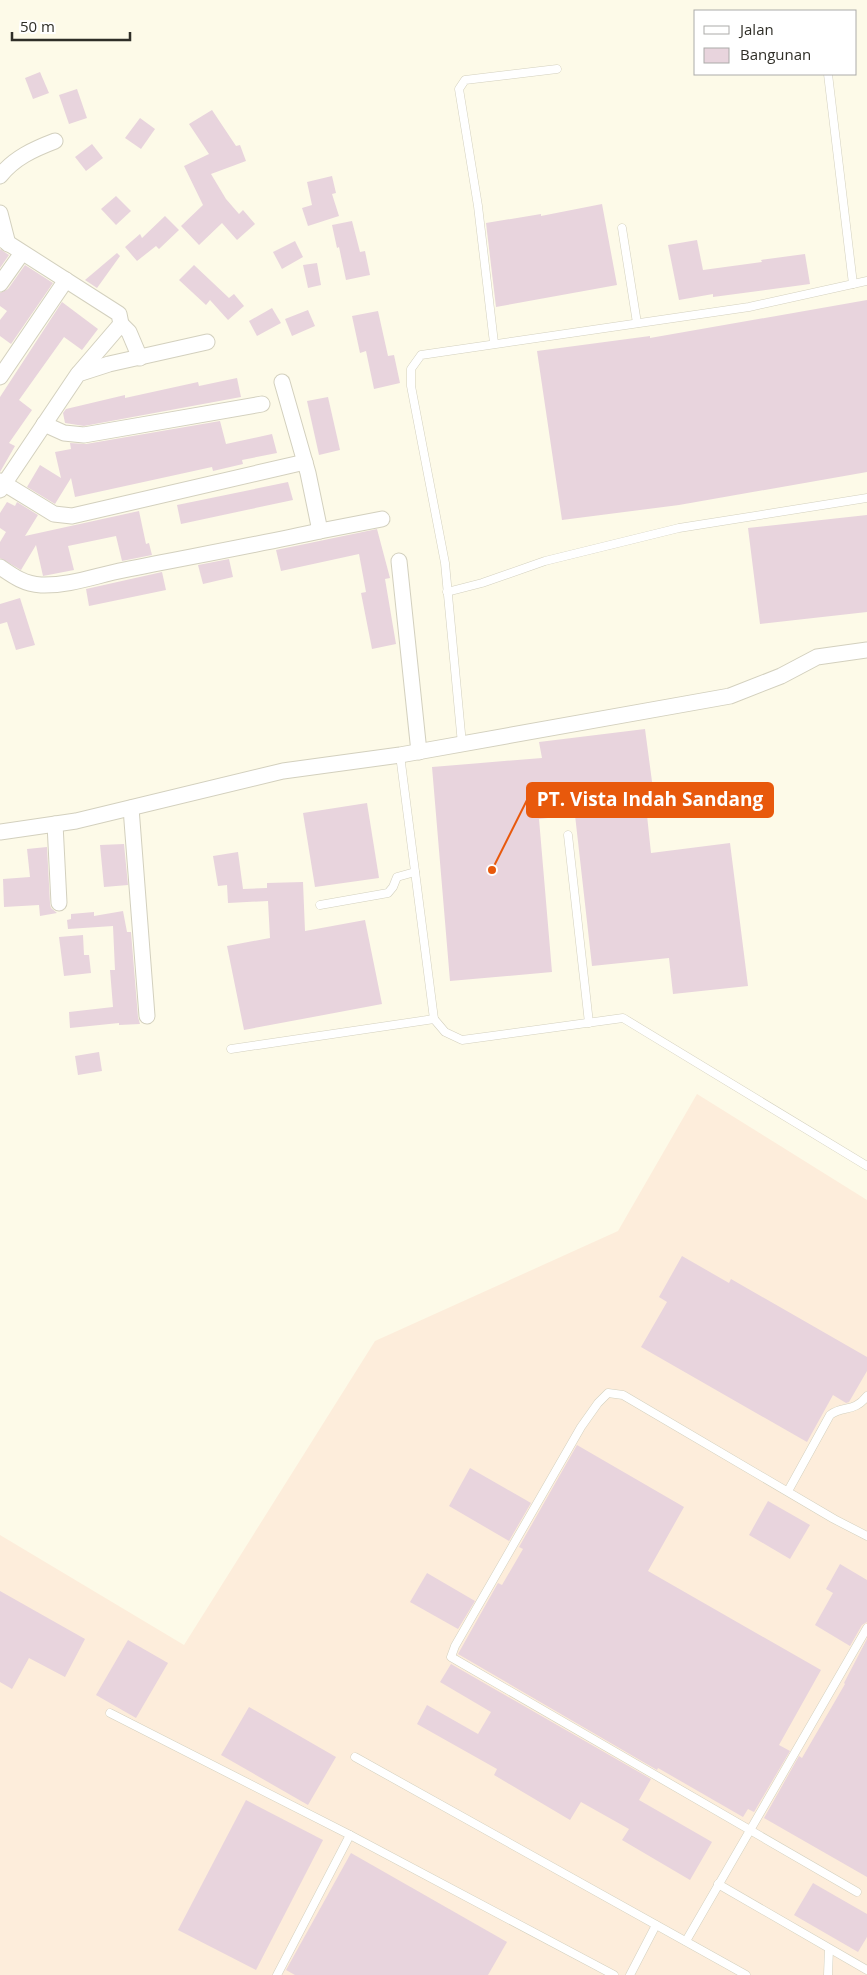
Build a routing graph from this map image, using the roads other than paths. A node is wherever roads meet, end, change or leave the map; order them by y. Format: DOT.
graph roads {
  1 [pos="557,69"];
  2 [pos="828,75"];
  3 [pos="55,141"];
  4 [pos="0,176"];
  5 [pos="0,214"];
  6 [pos="622,228"];
  7 [pos="4,241"];
  8 [pos="22,253"];
  9 [pos="66,280"];
  10 [pos="867,281"];
  11 [pos="0,284"];
  12 [pos="853,284"];
  13 [pos="637,323"];
  14 [pos="121,324"];
  15 [pos="207,342"];
  16 [pos="494,344"];
  17 [pos="140,358"];
  18 [pos="78,374"];
  19 [pos="0,377"];
  20 [pos="282,382"];
  21 [pos="262,404"];
  22 [pos="44,424"];
  23 [pos="305,462"];
  24 [pos="1,485"];
  25 [pos="867,498"];
  26 [pos="382,520"];
  27 [pos="320,531"];
  28 [pos="399,561"];
  29 [pos="0,567"];
  30 [pos="447,592"];
  31 [pos="867,650"];
  32 [pos="462,744"];
  33 [pos="419,752"];
  34 [pos="400,755"];
  35 [pos="131,808"];
  36 [pos="55,824"];
  37 [pos="0,832"];
  38 [pos="568,835"];
  39 [pos="415,872"];
  40 [pos="59,903"];
  41 [pos="320,905"];
  42 [pos="147,1016"];
  43 [pos="434,1019"];
  44 [pos="590,1023"];
  45 [pos="231,1049"];
  46 [pos="867,1166"];
  47 [pos="867,1396"];
  48 [pos="788,1492"];
  49 [pos="867,1536"];
  50 [pos="867,1628"];
  51 [pos="110,1713"];
  52 [pos="355,1756"];
  53 [pos="750,1831"];
  54 [pos="350,1835"];
  55 [pos="718,1884"];
  56 [pos="857,1892"];
  57 [pos="656,1924"];
  58 [pos="686,1941"];
  59 [pos="829,1949"];
  60 [pos="867,1970"];
  61 [pos="277,1975"];
  62 [pos="614,1975"];
  63 [pos="630,1975"];
  64 [pos="746,1975"];
  65 [pos="828,1975"];
  1 -- 16 [label="lane"];
  2 -- 12 [label="lane"];
  3 -- 4 [label="street"];
  5 -- 7 [label="street"];
  6 -- 13 [label="lane"];
  7 -- 8 [label="street"];
  8 -- 9 [label="street"];
  8 -- 11 [label="street"];
  9 -- 14 [label="street"];
  9 -- 19 [label="street"];
  10 -- 12 [label="lane"];
  12 -- 13 [label="lane"];
  13 -- 16 [label="lane"];
  14 -- 17 [label="street"];
  14 -- 18 [label="street"];
  15 -- 17 [label="street"];
  16 -- 30 [label="lane"];
  17 -- 18 [label="street"];
  18 -- 22 [label="street"];
  20 -- 23 [label="street"];
  21 -- 22 [label="street"];
  22 -- 24 [label="street"];
  23 -- 24 [label="street"];
  23 -- 27 [label="street"];
  25 -- 30 [label="lane"];
  26 -- 27 [label="street"];
  27 -- 29 [label="street"];
  28 -- 33 [label="street"];
  30 -- 32 [label="lane"];
  31 -- 32 [label="street"];
  32 -- 33 [label="street"];
  33 -- 34 [label="street"];
  34 -- 35 [label="street"];
  34 -- 39 [label="lane"];
  35 -- 36 [label="street"];
  35 -- 42 [label="street"];
  36 -- 37 [label="street"];
  36 -- 40 [label="street"];
  38 -- 44 [label="lane"];
  39 -- 41 [label="lane"];
  39 -- 43 [label="lane"];
  43 -- 44 [label="lane"];
  43 -- 45 [label="lane"];
  44 -- 46 [label="lane"];
  47 -- 48 [label="lane"];
  48 -- 49 [label="lane"];
  48 -- 53 [label="lane"];
  50 -- 53 [label="lane"];
  51 -- 54 [label="lane"];
  52 -- 57 [label="lane"];
  53 -- 55 [label="lane"];
  53 -- 56 [label="lane"];
  54 -- 61 [label="lane"];
  54 -- 62 [label="lane"];
  55 -- 58 [label="lane"];
  55 -- 59 [label="lane"];
  57 -- 58 [label="lane"];
  57 -- 63 [label="lane"];
  58 -- 64 [label="lane"];
  59 -- 60 [label="lane"];
  59 -- 65 [label="lane"];
}
